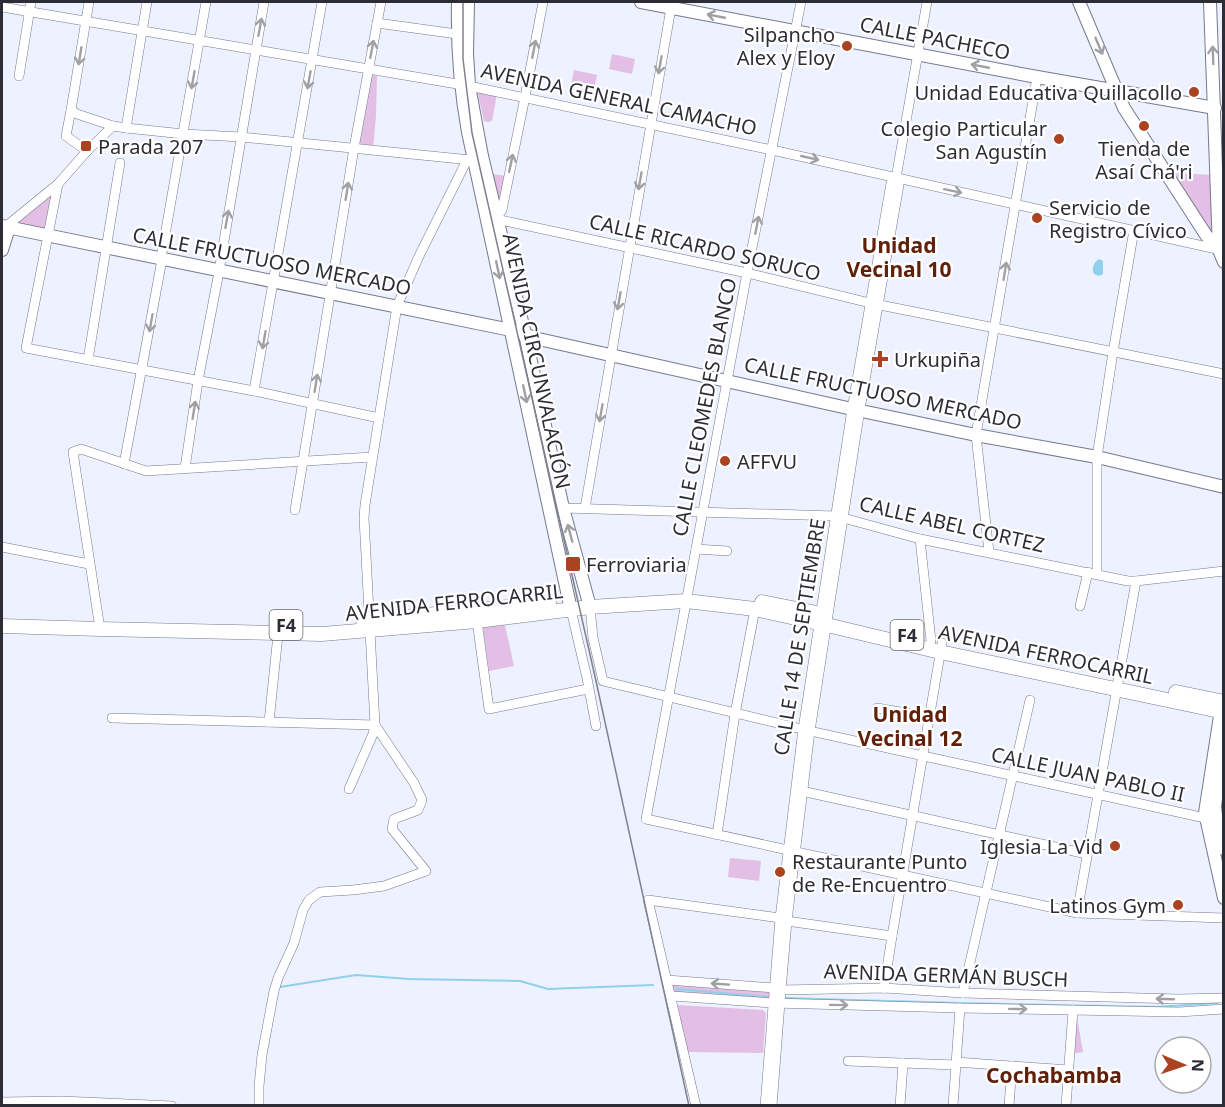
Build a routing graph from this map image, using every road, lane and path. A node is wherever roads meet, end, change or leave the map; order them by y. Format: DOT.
graph roads {
  1 [pos="31,2"];
  2 [pos="90,2"];
  3 [pos="147,2"];
  4 [pos="206,2"];
  5 [pos="264,2"];
  6 [pos="322,2"];
  7 [pos="381,2"];
  8 [pos="458,2"];
  9 [pos="468,2"];
  10 [pos="543,2"];
  11 [pos="641,2"];
  12 [pos="801,2"];
  13 [pos="927,2"];
  14 [pos="1079,2"];
  15 [pos="1210,2"];
  16 [pos="671,4"];
  17 [pos="2,8"];
  18 [pos="30,12"];
  19 [pos="86,21"];
  20 [pos="377,23"];
  21 [pos="142,31"];
  22 [pos="795,32"];
  23 [pos="457,34"];
  24 [pos="200,40"];
  25 [pos="256,50"];
  26 [pos="918,55"];
  27 [pos="312,60"];
  28 [pos="368,69"];
  29 [pos="19,76"];
  30 [pos="1037,77"];
  31 [pos="465,85"];
  32 [pos="1118,90"];
  33 [pos="525,97"];
  34 [pos="1219,109"];
  35 [pos="71,110"];
  36 [pos="650,123"];
  37 [pos="112,126"];
  38 [pos="126,129"];
  39 [pos="184,134"];
  40 [pos="241,137"];
  41 [pos="298,143"];
  42 [pos="354,148"];
  43 [pos="772,150"];
  44 [pos="87,151"];
  45 [pos="471,160"];
  46 [pos="120,163"];
  47 [pos="1220,177"];
  48 [pos="896,178"];
  49 [pos="58,184"];
  50 [pos="1016,204"];
  51 [pos="496,219"];
  52 [pos="3,230"];
  53 [pos="1134,230"];
  54 [pos="48,239"];
  55 [pos="628,248"];
  56 [pos="2,250"];
  57 [pos="105,251"];
  58 [pos="1222,254"];
  59 [pos="161,262"];
  60 [pos="747,273"];
  61 [pos="218,274"];
  62 [pos="273,285"];
  63 [pos="330,297"];
  64 [pos="874,304"];
  65 [pos="396,310"];
  66 [pos="995,329"];
  67 [pos="521,336"];
  68 [pos="1113,352"];
  69 [pos="610,355"];
  70 [pos="88,360"];
  71 [pos="142,370"];
  72 [pos="1224,374"];
  73 [pos="728,380"];
  74 [pos="198,381"];
  75 [pos="254,391"];
  76 [pos="313,404"];
  77 [pos="856,409"];
  78 [pos="379,418"];
  79 [pos="976,435"];
  80 [pos="372,457"];
  81 [pos="1097,457"];
  82 [pos="303,462"];
  83 [pos="124,464"];
  84 [pos="185,468"];
  85 [pos="1224,487"];
  86 [pos="563,508"];
  87 [pos="585,508"];
  88 [pos="295,510"];
  89 [pos="702,512"];
  90 [pos="840,517"];
  91 [pos="920,539"];
  92 [pos="2,547"];
  93 [pos="696,549"];
  94 [pos="727,551"];
  95 [pos="989,552"];
  96 [pos="89,564"];
  97 [pos="1224,571"];
  98 [pos="1092,573"];
  99 [pos="1136,581"];
  100 [pos="687,596"];
  101 [pos="589,603"];
  102 [pos="570,605"];
  103 [pos="1080,606"];
  104 [pos="755,609"];
  105 [pos="2,617"];
  106 [pos="824,619"];
  107 [pos="477,621"];
  108 [pos="100,625"];
  109 [pos="370,625"];
  110 [pos="2,626"];
  111 [pos="279,630"];
  112 [pos="935,646"];
  113 [pos="603,681"];
  114 [pos="1118,685"];
  115 [pos="588,689"];
  116 [pos="668,697"];
  117 [pos="1030,700"];
  118 [pos="1223,705"];
  119 [pos="877,708"];
  120 [pos="735,714"];
  121 [pos="929,717"];
  122 [pos="112,718"];
  123 [pos="269,722"];
  124 [pos="375,725"];
  125 [pos="596,726"];
  126 [pos="806,730"];
  127 [pos="1224,742"];
  128 [pos="923,756"];
  129 [pos="1013,776"];
  130 [pos="349,789"];
  131 [pos="799,790"];
  132 [pos="1097,794"];
  133 [pos="913,816"];
  134 [pos="1211,817"];
  135 [pos="1000,834"];
  136 [pos="717,835"];
  137 [pos="1224,849"];
  138 [pos="792,851"];
  139 [pos="1087,854"];
  140 [pos="902,875"];
  141 [pos="987,894"];
  142 [pos="1224,898"];
  143 [pos="1077,913"];
  144 [pos="1224,918"];
  145 [pos="784,920"];
  146 [pos="892,936"];
  147 [pos="667,980"];
  148 [pos="884,988"];
  149 [pos="777,989"];
  150 [pos="963,993"];
  151 [pos="672,996"];
  152 [pos="1224,998"];
  153 [pos="777,1004"];
  154 [pos="960,1008"];
  155 [pos="1224,1009"];
  156 [pos="1073,1010"];
  157 [pos="848,1061"];
  158 [pos="903,1063"];
  159 [pos="956,1063"];
  160 [pos="1012,1066"];
  161 [pos="1069,1070"];
  162 [pos="2,1102"];
  163 [pos="172,1106"];
  164 [pos="259,1106"];
  165 [pos="696,1106"];
  166 [pos="765,1106"];
  167 [pos="772,1106"];
  168 [pos="900,1106"];
  169 [pos="952,1106"];
  170 [pos="1009,1106"];
  171 [pos="1066,1106"];
  1 -- 18 [label="street"];
  2 -- 19 [label="street"];
  3 -- 21 [label="street"];
  4 -- 24 [label="street"];
  25 -- 5 [label="street, one-way"];
  6 -- 27 [label="street"];
  7 -- 20 [label="street"];
  8 -- 23 [label="main road, AVENIDA CIRCUNVALACIÓN"];
  9 -- 31 [label="main road, AVENIDA CIRCUNVALACIÓN"];
  33 -- 10 [label="street, one-way"];
  11 -- 16 [label="main road, CALLE PACHECO"];
  12 -- 22 [label="street, CALLE CLEOMEDES BLANCO"];
  13 -- 26 [label="street, CALLE 14 DE SEPTIEMBRE"];
  14 -- 32 [label="main road, one-way"];
  34 -- 15 [label="main road, one-way"];
  22 -- 16 [label="main road, CALLE PACHECO, one-way"];
  16 -- 36 [label="street, one-way"];
  17 -- 18 [label="street, AVENIDA GENERAL CAMACHO"];
  18 -- 19 [label="street, AVENIDA GENERAL CAMACHO"];
  18 -- 29 [label="street"];
  19 -- 21 [label="street, AVENIDA GENERAL CAMACHO"];
  19 -- 35 [label="street, one-way"];
  20 -- 23 [label="street"];
  28 -- 20 [label="street, one-way"];
  21 -- 24 [label="street, AVENIDA GENERAL CAMACHO"];
  21 -- 38 [label="street"];
  22 -- 26 [label="main road, CALLE PACHECO"];
  22 -- 43 [label="street, CALLE CLEOMEDES BLANCO"];
  23 -- 31 [label="main road, AVENIDA CIRCUNVALACIÓN"];
  24 -- 25 [label="street, AVENIDA GENERAL CAMACHO"];
  24 -- 39 [label="street, one-way"];
  25 -- 27 [label="street, AVENIDA GENERAL CAMACHO"];
  25 -- 40 [label="street"];
  30 -- 26 [label="main road, CALLE PACHECO, one-way"];
  26 -- 48 [label="street, CALLE 14 DE SEPTIEMBRE"];
  27 -- 28 [label="street, AVENIDA GENERAL CAMACHO"];
  27 -- 41 [label="street, one-way"];
  28 -- 31 [label="street, AVENIDA GENERAL CAMACHO"];
  28 -- 42 [label="street"];
  30 -- 32 [label="main road, CALLE PACHECO"];
  30 -- 50 [label="street"];
  31 -- 33 [label="street, AVENIDA GENERAL CAMACHO"];
  31 -- 45 [label="main road, AVENIDA CIRCUNVALACIÓN"];
  31 -- 51 [label="main road, AVENIDA CIRCUNVALACIÓN"];
  32 -- 34 [label="main road, CALLE PACHECO"];
  32 -- 58 [label="main road"];
  33 -- 36 [label="street, AVENIDA GENERAL CAMACHO"];
  51 -- 33 [label="street, one-way"];
  34 -- 47 [label="main road"];
  35 -- 37 [label="street"];
  35 -- 44 [label="street"];
  36 -- 43 [label="street, AVENIDA GENERAL CAMACHO"];
  36 -- 55 [label="street, one-way"];
  37 -- 38 [label="street"];
  37 -- 44 [label="street"];
  38 -- 39 [label="street"];
  39 -- 40 [label="street"];
  39 -- 59 [label="street"];
  40 -- 41 [label="street"];
  61 -- 40 [label="street, one-way"];
  41 -- 42 [label="street"];
  41 -- 62 [label="street"];
  42 -- 45 [label="street"];
  63 -- 42 [label="street, one-way"];
  43 -- 48 [label="street, AVENIDA GENERAL CAMACHO, one-way"];
  60 -- 43 [label="street, CALLE CLEOMEDES BLANCO, one-way"];
  44 -- 49 [label="street"];
  45 -- 65 [label="street"];
  45 -- 67 [label="main road, AVENIDA CIRCUNVALACIÓN, one-way"];
  46 -- 57 [label="street"];
  47 -- 58 [label="main road"];
  48 -- 50 [label="street, AVENIDA GENERAL CAMACHO, one-way"];
  48 -- 64 [label="street, CALLE 14 DE SEPTIEMBRE"];
  49 -- 52 [label="street"];
  49 -- 54 [label="street"];
  50 -- 53 [label="street, AVENIDA GENERAL CAMACHO"];
  66 -- 50 [label="street, one-way"];
  51 -- 55 [label="street, CALLE RICARDO SORUCO"];
  51 -- 67 [label="main road, AVENIDA CIRCUNVALACIÓN"];
  52 -- 54 [label="main road, CALLE FRUCTUOSO MERCADO"];
  52 -- 56 [label="main road"];
  53 -- 58 [label="street, AVENIDA GENERAL CAMACHO"];
  53 -- 68 [label="street"];
  54 -- 57 [label="main road, CALLE FRUCTUOSO MERCADO"];
  54 -- 70 [label="street"];
  55 -- 60 [label="street, CALLE RICARDO SORUCO"];
  55 -- 69 [label="street, one-way"];
  57 -- 59 [label="main road, CALLE FRUCTUOSO MERCADO"];
  57 -- 70 [label="street"];
  59 -- 61 [label="main road, CALLE FRUCTUOSO MERCADO"];
  59 -- 71 [label="street, one-way"];
  60 -- 64 [label="street, CALLE RICARDO SORUCO"];
  60 -- 73 [label="street, CALLE CLEOMEDES BLANCO"];
  61 -- 62 [label="main road, CALLE FRUCTUOSO MERCADO"];
  61 -- 74 [label="street"];
  62 -- 63 [label="main road, CALLE FRUCTUOSO MERCADO"];
  62 -- 75 [label="street, one-way"];
  63 -- 65 [label="main road, CALLE FRUCTUOSO MERCADO"];
  76 -- 63 [label="street, one-way"];
  64 -- 66 [label="street, CALLE RICARDO SORUCO"];
  64 -- 77 [label="street, CALLE 14 DE SEPTIEMBRE"];
  65 -- 67 [label="main road, CALLE FRUCTUOSO MERCADO"];
  65 -- 78 [label="street"];
  66 -- 68 [label="street, CALLE RICARDO SORUCO"];
  66 -- 79 [label="street"];
  67 -- 69 [label="main road, CALLE FRUCTUOSO MERCADO"];
  67 -- 86 [label="main road, AVENIDA CIRCUNVALACIÓN"];
  67 -- 102 [label="main road, AVENIDA CIRCUNVALACIÓN, one-way"];
  68 -- 72 [label="street, CALLE RICARDO SORUCO"];
  68 -- 81 [label="street"];
  69 -- 73 [label="main road, CALLE FRUCTUOSO MERCADO"];
  69 -- 87 [label="street, one-way"];
  70 -- 71 [label="street"];
  71 -- 74 [label="street"];
  71 -- 83 [label="street"];
  73 -- 77 [label="main road, CALLE FRUCTUOSO MERCADO"];
  73 -- 89 [label="street, CALLE CLEOMEDES BLANCO"];
  74 -- 75 [label="street"];
  84 -- 74 [label="street, one-way"];
  75 -- 76 [label="street"];
  76 -- 78 [label="street"];
  76 -- 82 [label="street"];
  77 -- 79 [label="main road, CALLE FRUCTUOSO MERCADO"];
  77 -- 90 [label="street, CALLE 14 DE SEPTIEMBRE"];
  78 -- 80 [label="street"];
  79 -- 81 [label="main road, CALLE FRUCTUOSO MERCADO"];
  79 -- 95 [label="street"];
  80 -- 82 [label="street"];
  80 -- 109 [label="street"];
  81 -- 85 [label="main road, CALLE FRUCTUOSO MERCADO"];
  81 -- 98 [label="street"];
  82 -- 84 [label="street"];
  82 -- 88 [label="street"];
  83 -- 84 [label="street"];
  83 -- 96 [label="street"];
  86 -- 87 [label="street, CALLE ABEL CORTEZ"];
  101 -- 86 [label="main road, AVENIDA CIRCUNVALACIÓN, one-way"];
  87 -- 89 [label="street, CALLE ABEL CORTEZ"];
  89 -- 90 [label="street, CALLE ABEL CORTEZ"];
  89 -- 93 [label="street, CALLE CLEOMEDES BLANCO"];
  90 -- 91 [label="street, CALLE ABEL CORTEZ"];
  90 -- 106 [label="street, CALLE 14 DE SEPTIEMBRE"];
  91 -- 95 [label="street, CALLE ABEL CORTEZ"];
  91 -- 112 [label="street"];
  92 -- 96 [label="street"];
  93 -- 94 [label="street"];
  93 -- 100 [label="street, CALLE CLEOMEDES BLANCO"];
  95 -- 98 [label="street, CALLE ABEL CORTEZ"];
  96 -- 108 [label="street"];
  97 -- 99 [label="street, CALLE ABEL CORTEZ"];
  98 -- 99 [label="street, CALLE ABEL CORTEZ"];
  98 -- 103 [label="street"];
  99 -- 114 [label="street"];
  100 -- 101 [label="highway, AVENIDA FERROCARRIL / F4"];
  100 -- 104 [label="highway, AVENIDA FERROCARRIL / F4"];
  100 -- 106 [label="highway, AVENIDA FERROCARRIL / F4"];
  100 -- 116 [label="street, CALLE CLEOMEDES BLANCO"];
  101 -- 102 [label="highway, AVENIDA FERROCARRIL / F4"];
  101 -- 113 [label="street, AVENIDA CIRCUNVALACIÓN"];
  102 -- 107 [label="highway, AVENIDA FERROCARRIL / F4"];
  102 -- 109 [label="highway, AVENIDA FERROCARRIL / F4"];
  102 -- 115 [label="street, AVENIDA CIRCUNVALACIÓN"];
  104 -- 106 [label="highway, AVENIDA FERROCARRIL / F4"];
  104 -- 120 [label="street"];
  105 -- 108 [label="highway, AVENIDA FERROCARRIL / F4"];
  106 -- 112 [label="highway, AVENIDA FERROCARRIL / F4"];
  106 -- 126 [label="street, CALLE 14 DE SEPTIEMBRE"];
  107 -- 109 [label="highway, AVENIDA FERROCARRIL / F4"];
  107 -- 115 [label="street"];
  108 -- 110 [label="highway, AVENIDA FERROCARRIL / F4"];
  108 -- 111 [label="highway, AVENIDA FERROCARRIL / F4"];
  109 -- 111 [label="highway, AVENIDA FERROCARRIL / F4"];
  109 -- 124 [label="street"];
  111 -- 123 [label="street"];
  112 -- 114 [label="highway, AVENIDA FERROCARRIL / F4"];
  112 -- 121 [label="street"];
  113 -- 116 [label="street, CALLE JUAN PABLO II"];
  114 -- 118 [label="highway, AVENIDA FERROCARRIL / F4"];
  114 -- 132 [label="street"];
  115 -- 125 [label="street, AVENIDA CIRCUNVALACIÓN"];
  116 -- 120 [label="street, CALLE JUAN PABLO II"];
  116 -- 136 [label="street, CALLE CLEOMEDES BLANCO"];
  117 -- 129 [label="street"];
  118 -- 134 [label="main road"];
  119 -- 121 [label="street"];
  120 -- 126 [label="street, CALLE JUAN PABLO II"];
  120 -- 136 [label="street"];
  121 -- 128 [label="street"];
  122 -- 123 [label="street"];
  123 -- 124 [label="street"];
  124 -- 130 [label="street"];
  124 -- 164 [label="street"];
  126 -- 128 [label="street, CALLE JUAN PABLO II"];
  126 -- 131 [label="street, CALLE 14 DE SEPTIEMBRE"];
  127 -- 134 [label="main road"];
  128 -- 129 [label="street, CALLE JUAN PABLO II"];
  128 -- 133 [label="street"];
  129 -- 132 [label="street, CALLE JUAN PABLO II"];
  129 -- 135 [label="street"];
  131 -- 133 [label="street"];
  131 -- 138 [label="street, CALLE 14 DE SEPTIEMBRE"];
  132 -- 134 [label="street, CALLE JUAN PABLO II"];
  132 -- 139 [label="street"];
  133 -- 135 [label="street"];
  133 -- 140 [label="street"];
  134 -- 137 [label="main road"];
  134 -- 142 [label="main road"];
  135 -- 139 [label="street"];
  135 -- 141 [label="street"];
  136 -- 138 [label="street"];
  138 -- 140 [label="street"];
  138 -- 145 [label="street, CALLE 14 DE SEPTIEMBRE"];
  139 -- 143 [label="street"];
  140 -- 141 [label="street"];
  140 -- 146 [label="street"];
  141 -- 143 [label="street"];
  141 -- 150 [label="street"];
  143 -- 144 [label="street"];
  145 -- 146 [label="street"];
  145 -- 147 [label="street"];
  145 -- 149 [label="street, CALLE 14 DE SEPTIEMBRE"];
  146 -- 148 [label="street"];
  149 -- 147 [label="street, AVENIDA GERMÁN BUSCH, one-way"];
  147 -- 151 [label="street"];
  148 -- 149 [label="street, AVENIDA GERMÁN BUSCH"];
  148 -- 150 [label="street, AVENIDA GERMÁN BUSCH"];
  149 -- 153 [label="street, CALLE 14 DE SEPTIEMBRE"];
  152 -- 150 [label="street, AVENIDA GERMÁN BUSCH, one-way"];
  151 -- 153 [label="street, AVENIDA GERMÁN BUSCH"];
  151 -- 165 [label="street"];
  153 -- 154 [label="street, AVENIDA GERMÁN BUSCH, one-way"];
  153 -- 166 [label="street, CALLE 14 DE SEPTIEMBRE"];
  153 -- 167 [label="street, CALLE 14 DE SEPTIEMBRE"];
  154 -- 156 [label="street, AVENIDA GERMÁN BUSCH, one-way"];
  154 -- 159 [label="street"];
  155 -- 156 [label="street, AVENIDA GERMÁN BUSCH"];
  156 -- 161 [label="street"];
  157 -- 158 [label="street"];
  158 -- 159 [label="street"];
  158 -- 168 [label="street"];
  159 -- 160 [label="street"];
  159 -- 169 [label="street"];
  160 -- 161 [label="street"];
  160 -- 170 [label="street"];
  161 -- 171 [label="street"];
  162 -- 163 [label="street"];
}
